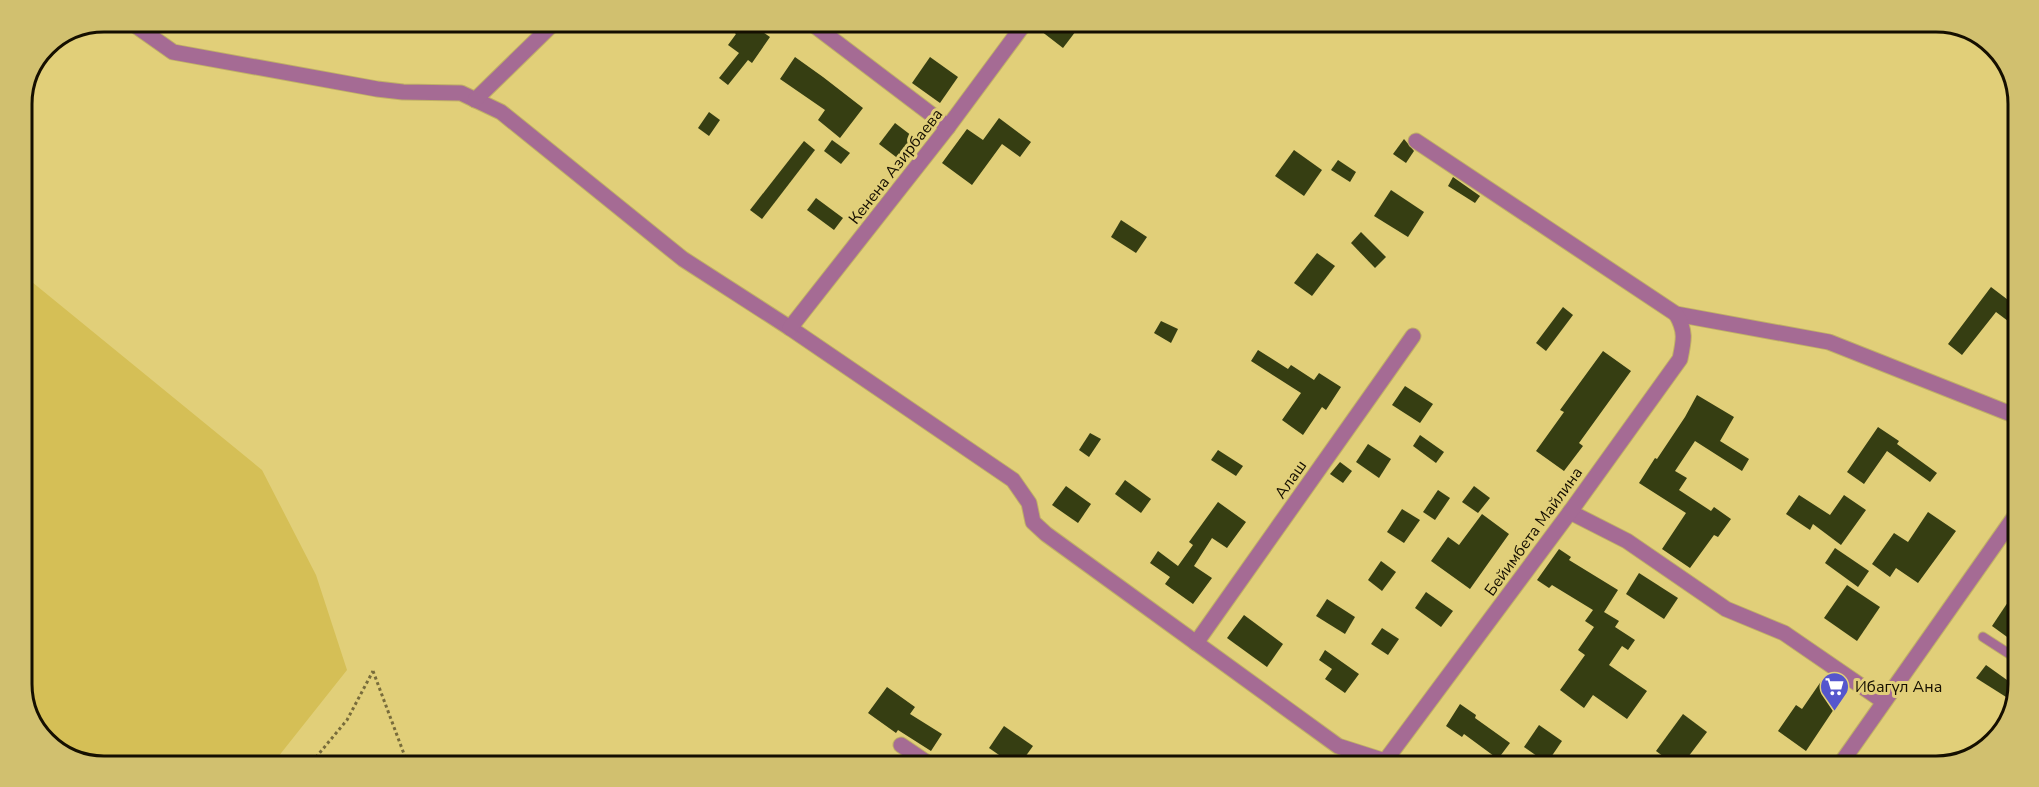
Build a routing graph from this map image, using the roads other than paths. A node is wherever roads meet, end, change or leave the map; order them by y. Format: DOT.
graph roads {
  1 [pos="145,32"];
  2 [pos="545,32"];
  3 [pos="823,32"];
  4 [pos="1018,32"];
  5 [pos="475,100"];
  6 [pos="948,127"];
  7 [pos="1416,141"];
  8 [pos="1676,314"];
  9 [pos="790,328"];
  10 [pos="1413,336"];
  11 [pos="2008,413"];
  12 [pos="1570,512"];
  13 [pos="2008,526"];
  14 [pos="1983,637"];
  15 [pos="1196,643"];
  16 [pos="2008,653"];
  17 [pos="1884,702"];
  18 [pos="901,745"];
  19 [pos="917,756"];
  20 [pos="1367,756"];
  21 [pos="1392,756"];
  22 [pos="1846,756"];
  1 -- 5 [label="street"];
  2 -- 5 [label="street"];
  3 -- 6 [label="street"];
  4 -- 6 [label="street, Кенена Азирбаева"];
  5 -- 9 [label="street"];
  6 -- 9 [label="street, Кенена Азирбаева"];
  7 -- 8 [label="street"];
  8 -- 11 [label="street"];
  8 -- 12 [label="street, Бейимбета Майлина"];
  9 -- 15 [label="street"];
  10 -- 15 [label="street, Алаш"];
  12 -- 17 [label="street"];
  12 -- 21 [label="street, Бейимбета Майлина"];
  13 -- 17 [label="street"];
  14 -- 16 [label="lane"];
  15 -- 20 [label="street"];
  17 -- 22 [label="street"];
  18 -- 19 [label="street"];
}
